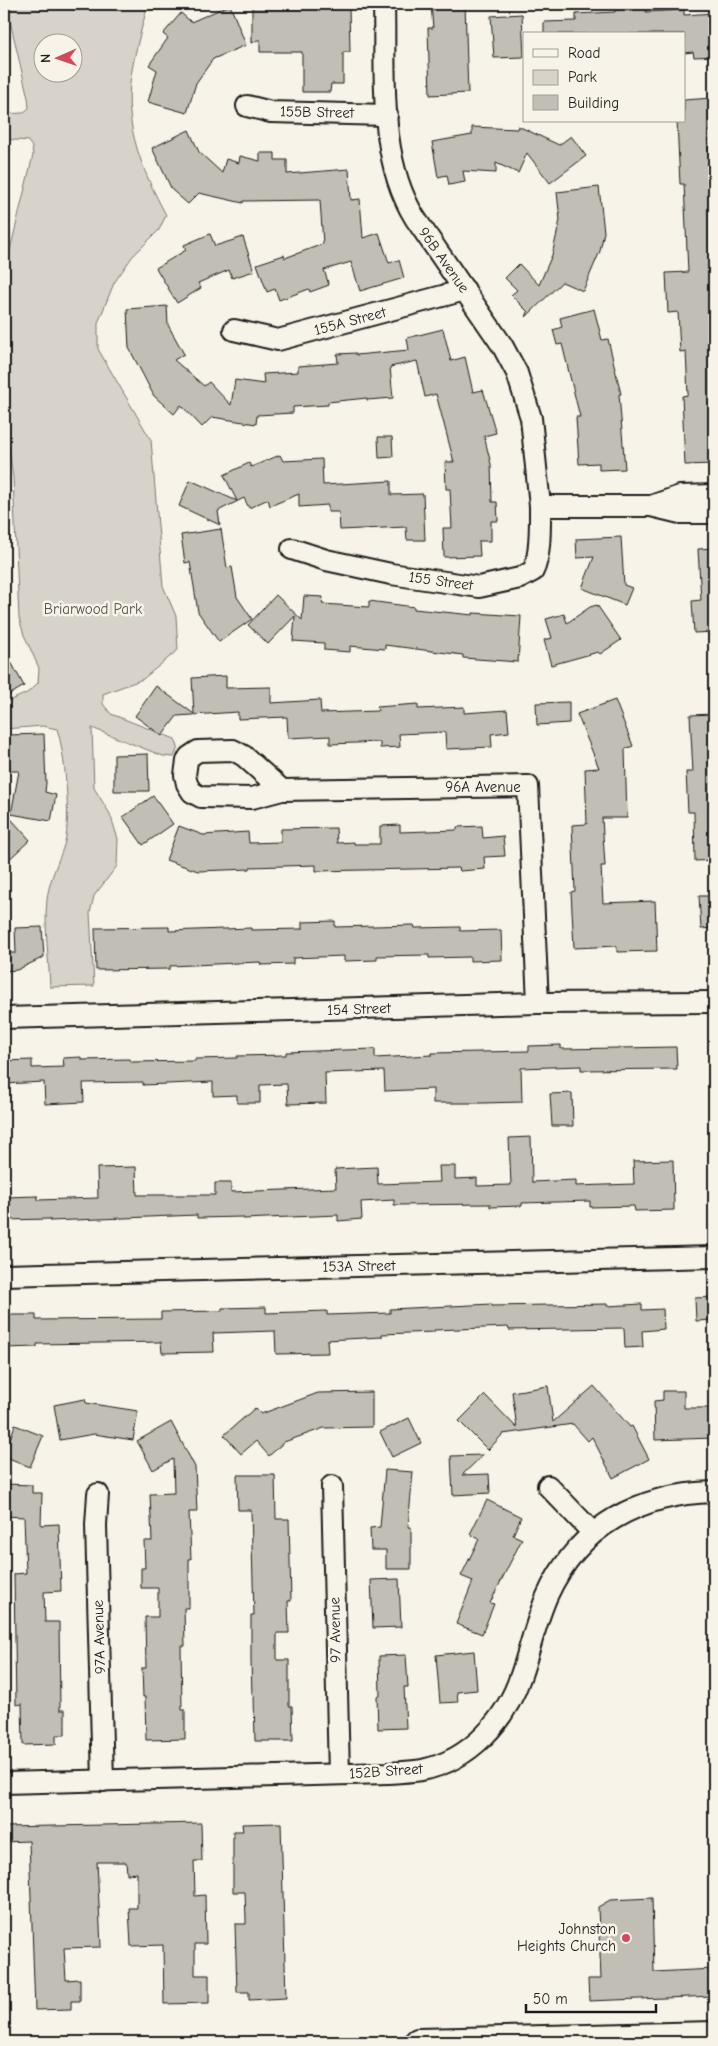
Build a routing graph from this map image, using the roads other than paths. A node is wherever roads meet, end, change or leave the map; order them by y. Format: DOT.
graph roads {
  1 [pos="384,4"];
  2 [pos="247,106"];
  3 [pos="387,115"];
  4 [pos="465,290"];
  5 [pos="234,330"];
  6 [pos="714,495"];
  7 [pos="540,506"];
  8 [pos="652,506"];
  9 [pos="714,513"];
  10 [pos="292,549"];
  11 [pos="282,790"];
  12 [pos="714,1002"];
  13 [pos="538,1004"];
  14 [pos="4,1018"];
  15 [pos="714,1257"];
  16 [pos="4,1275"];
  17 [pos="332,1486"];
  18 [pos="548,1486"];
  19 [pos="714,1492"];
  20 [pos="98,1494"];
  21 [pos="592,1532"];
  22 [pos="339,1774"];
  23 [pos="103,1781"];
  24 [pos="4,1783"];
  25 [pos="714,2035"];
  26 [pos="418,2042"];
  1 -- 3 [label="street, 96B Avenue"];
  2 -- 3 [label="street, 155B Street"];
  3 -- 4 [label="street, 96B Avenue"];
  4 -- 5 [label="street, 155A Street"];
  4 -- 7 [label="street, 96B Avenue"];
  6 -- 8 [label="street"];
  7 -- 8 [label="street"];
  7 -- 10 [label="street, 155 Street"];
  8 -- 9 [label="street"];
  11 -- 13 [label="street, 96A Avenue"];
  12 -- 13 [label="street, 154 Street"];
  13 -- 14 [label="street, 154 Street"];
  15 -- 16 [label="street, 153A Street"];
  17 -- 22 [label="street, 97 Avenue"];
  18 -- 21 [label="street"];
  19 -- 21 [label="street, 152B Street"];
  20 -- 23 [label="street, 97A Avenue"];
  21 -- 22 [label="street, 152B Street"];
  22 -- 23 [label="street, 152B Street"];
  23 -- 24 [label="street, 152B Street"];
  25 -- 26 [label="main road"];
}
